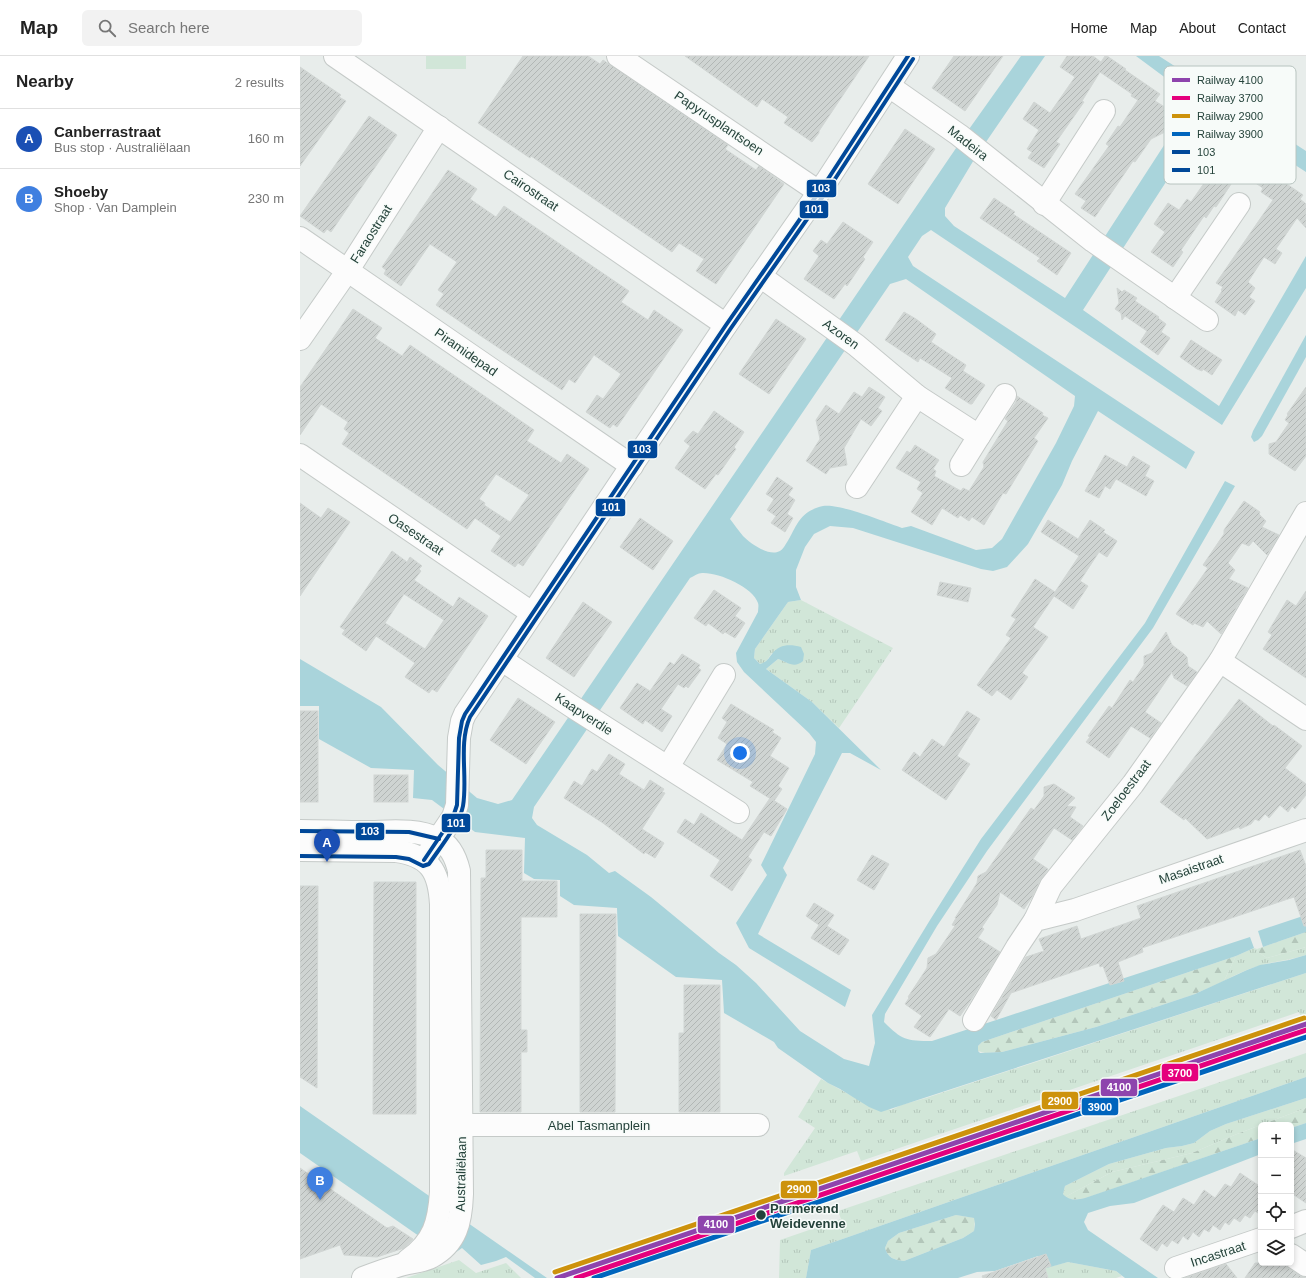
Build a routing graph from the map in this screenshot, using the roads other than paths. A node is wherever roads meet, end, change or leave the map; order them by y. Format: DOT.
graph roads {
  1 [pos="335,56"];
  2 [pos="618,56"];
  3 [pos="908,56"];
  4 [pos="889,86"];
  5 [pos="1104,111"];
  6 [pos="438,127"];
  7 [pos="819,192"];
  8 [pos="1044,204"];
  9 [pos="1239,204"];
  10 [pos="300,238"];
  11 [pos="348,270"];
  12 [pos="760,276"];
  13 [pos="1175,298"];
  14 [pos="1207,320"];
  15 [pos="726,325"];
  16 [pos="300,339"];
  17 [pos="1005,395"];
  18 [pos="917,396"];
  19 [pos="979,436"];
  20 [pos="300,455"];
  21 [pos="961,465"];
  22 [pos="632,466"];
  23 [pos="857,487"];
  24 [pos="1306,513"];
  25 [pos="532,613"];
  26 [pos="502,660"];
  27 [pos="1220,661"];
  28 [pos="724,675"];
  29 [pos="1306,719"];
  30 [pos="668,767"];
  31 [pos="738,812"];
  32 [pos="1306,830"];
  33 [pos="300,831"];
  34 [pos="438,839"];
  35 [pos="345,841"];
  36 [pos="300,850"];
  37 [pos="424,860"];
  38 [pos="1051,886"];
  39 [pos="1075,910"];
  40 [pos="1035,920"];
  41 [pos="974,1020"];
  42 [pos="451,1125"];
  43 [pos="758,1125"];
  44 [pos="1306,1221"];
  45 [pos="1294,1226"];
  46 [pos="1258,1241"];
  47 [pos="1294,1257"];
  48 [pos="418,1258"];
  49 [pos="1306,1265"];
  50 [pos="1176,1268"];
  51 [pos="363,1278"];
  1 -- 6 [label="street, Cairostraat"];
  2 -- 7 [label="street, Papyrusplantsoen"];
  3 -- 4 [label="street"];
  4 -- 7 [label="street"];
  4 -- 8 [label="street, Madeira"];
  5 -- 8 [label="street"];
  6 -- 11 [label="street, Faraostraat"];
  6 -- 15 [label="street, Cairostraat"];
  7 -- 12 [label="street"];
  8 -- 13 [label="street, Madeira"];
  9 -- 13 [label="street"];
  10 -- 11 [label="street, Piramidepad"];
  11 -- 16 [label="street, Faraostraat"];
  11 -- 22 [label="street, Piramidepad"];
  12 -- 15 [label="street"];
  12 -- 18 [label="street, Azoren"];
  13 -- 14 [label="street, Madeira"];
  15 -- 22 [label="street"];
  17 -- 19 [label="street"];
  18 -- 19 [label="street, Azoren"];
  18 -- 23 [label="street"];
  19 -- 21 [label="street"];
  20 -- 25 [label="street, Oasestraat"];
  22 -- 25 [label="street"];
  24 -- 27 [label="street, Zoeloestraat"];
  25 -- 26 [label="street"];
  26 -- 30 [label="street, Kaapverdie"];
  26 -- 34 [label="street"];
  27 -- 29 [label="street"];
  27 -- 38 [label="street, Zoeloestraat"];
  28 -- 30 [label="street"];
  30 -- 31 [label="street, Kaapverdie"];
  32 -- 39 [label="street, Masaistraat"];
  33 -- 35 [label="street, Australiëlaan"];
  34 -- 35 [label="street, Australiëlaan"];
  34 -- 37 [label="street"];
  34 -- 42 [label="street, Australiëlaan"];
  35 -- 36 [label="street, Australiëlaan"];
  35 -- 37 [label="street, Australiëlaan"];
  37 -- 42 [label="street, Australiëlaan"];
  38 -- 39 [label="street"];
  38 -- 40 [label="street, Zoeloestraat"];
  39 -- 40 [label="street, Masaistraat"];
  40 -- 41 [label="street"];
  42 -- 43 [label="street, Abel Tasmanplein"];
  42 -- 48 [label="street, Australiëlaan"];
  42 -- 48 [label="street, Australiëlaan"];
  44 -- 45 [label="street"];
  46 -- 50 [label="street, Incastraat"];
  47 -- 49 [label="street"];
  48 -- 51 [label="street"];
}
